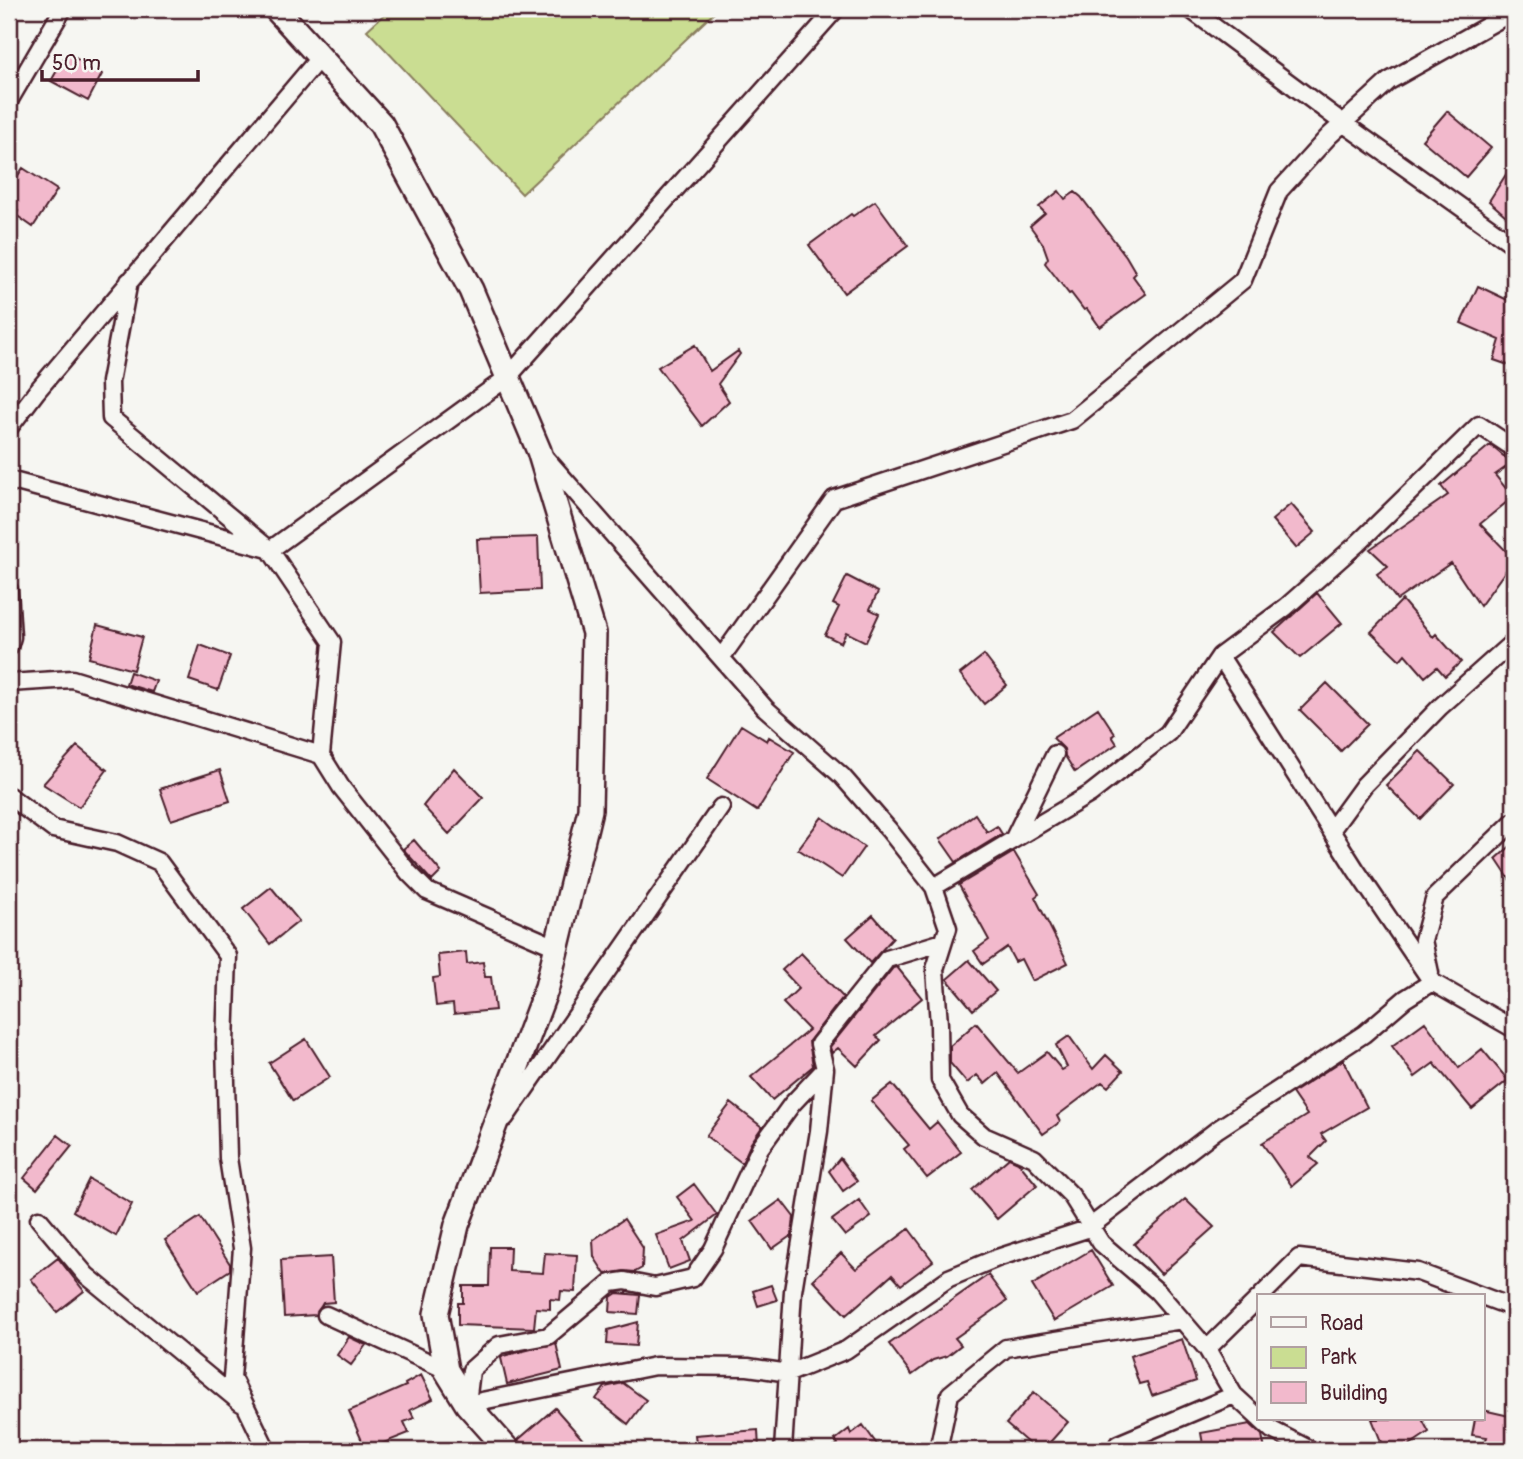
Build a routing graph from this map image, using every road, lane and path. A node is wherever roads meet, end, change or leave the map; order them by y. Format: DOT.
graph roads {
  1 [pos="63,9"];
  2 [pos="276,9"];
  3 [pos="836,9"];
  4 [pos="1190,9"];
  5 [pos="1514,11"];
  6 [pos="320,57"];
  7 [pos="9,101"];
  8 [pos="1343,123"];
  9 [pos="1514,246"];
  10 [pos="129,281"];
  11 [pos="508,377"];
  12 [pos="9,428"];
  13 [pos="539,451"];
  14 [pos="1514,452"];
  15 [pos="9,480"];
  16 [pos="270,550"];
  17 [pos="9,590"];
  18 [pos="1514,641"];
  19 [pos="9,647"];
  20 [pos="1220,656"];
  21 [pos="721,658"];
  22 [pos="9,684"];
  23 [pos="1055,754"];
  24 [pos="321,755"];
  25 [pos="9,796"];
  26 [pos="721,807"];
  27 [pos="1514,821"];
  28 [pos="1332,829"];
  29 [pos="1013,840"];
  30 [pos="934,887"];
  31 [pos="943,942"];
  32 [pos="556,947"];
  33 [pos="1432,982"];
  34 [pos="1514,1029"];
  35 [pos="825,1069"];
  36 [pos="490,1139"];
  37 [pos="39,1219"];
  38 [pos="1090,1226"];
  39 [pos="1263,1294"];
  40 [pos="1477,1294"];
  41 [pos="1484,1297"];
  42 [pos="1257,1300"];
  43 [pos="1514,1308"];
  44 [pos="326,1315"];
  45 [pos="1182,1320"];
  46 [pos="1207,1349"];
  47 [pos="446,1370"];
  48 [pos="789,1373"];
  49 [pos="1234,1395"];
  50 [pos="467,1405"];
  51 [pos="246,1406"];
  52 [pos="1257,1416"];
  53 [pos="1261,1420"];
  54 [pos="267,1450"];
  55 [pos="508,1450"];
  56 [pos="783,1450"];
  57 [pos="938,1450"];
  58 [pos="1119,1450"];
  59 [pos="1311,1450"];
  1 -- 7 [label="street"];
  2 -- 6 [label="main road"];
  3 -- 11 [label="street"];
  4 -- 8 [label="street"];
  5 -- 8 [label="street"];
  6 -- 10 [label="street"];
  6 -- 11 [label="main road"];
  8 -- 9 [label="street"];
  8 -- 21 [label="street"];
  10 -- 12 [label="street"];
  10 -- 16 [label="street"];
  11 -- 13 [label="main road"];
  11 -- 16 [label="street"];
  13 -- 21 [label="street"];
  13 -- 32 [label="main road"];
  14 -- 20 [label="street"];
  15 -- 16 [label="street"];
  16 -- 24 [label="street"];
  17 -- 19 [label="street"];
  18 -- 28 [label="street"];
  20 -- 28 [label="street"];
  20 -- 29 [label="street"];
  21 -- 30 [label="street"];
  22 -- 24 [label="street"];
  23 -- 29 [label="street"];
  24 -- 32 [label="street"];
  25 -- 51 [label="street"];
  26 -- 36 [label="street"];
  27 -- 33 [label="street"];
  28 -- 33 [label="street"];
  29 -- 30 [label="street"];
  30 -- 31 [label="street"];
  31 -- 35 [label="street"];
  31 -- 38 [label="street"];
  32 -- 36 [label="main road"];
  33 -- 34 [label="street"];
  33 -- 38 [label="street"];
  35 -- 48 [label="street"];
  35 -- 50 [label="street"];
  36 -- 47 [label="main road"];
  37 -- 51 [label="street"];
  38 -- 45 [label="street"];
  38 -- 48 [label="street"];
  39 -- 40 [label="street"];
  41 -- 43 [label="street"];
  42 -- 46 [label="street"];
  44 -- 47 [label="street"];
  45 -- 46 [label="street"];
  45 -- 57 [label="street"];
  46 -- 49 [label="street"];
  47 -- 50 [label="main road"];
  48 -- 50 [label="street"];
  48 -- 56 [label="street"];
  49 -- 52 [label="street"];
  49 -- 58 [label="street"];
  50 -- 55 [label="main road"];
  51 -- 54 [label="street"];
  53 -- 59 [label="street"];
}
